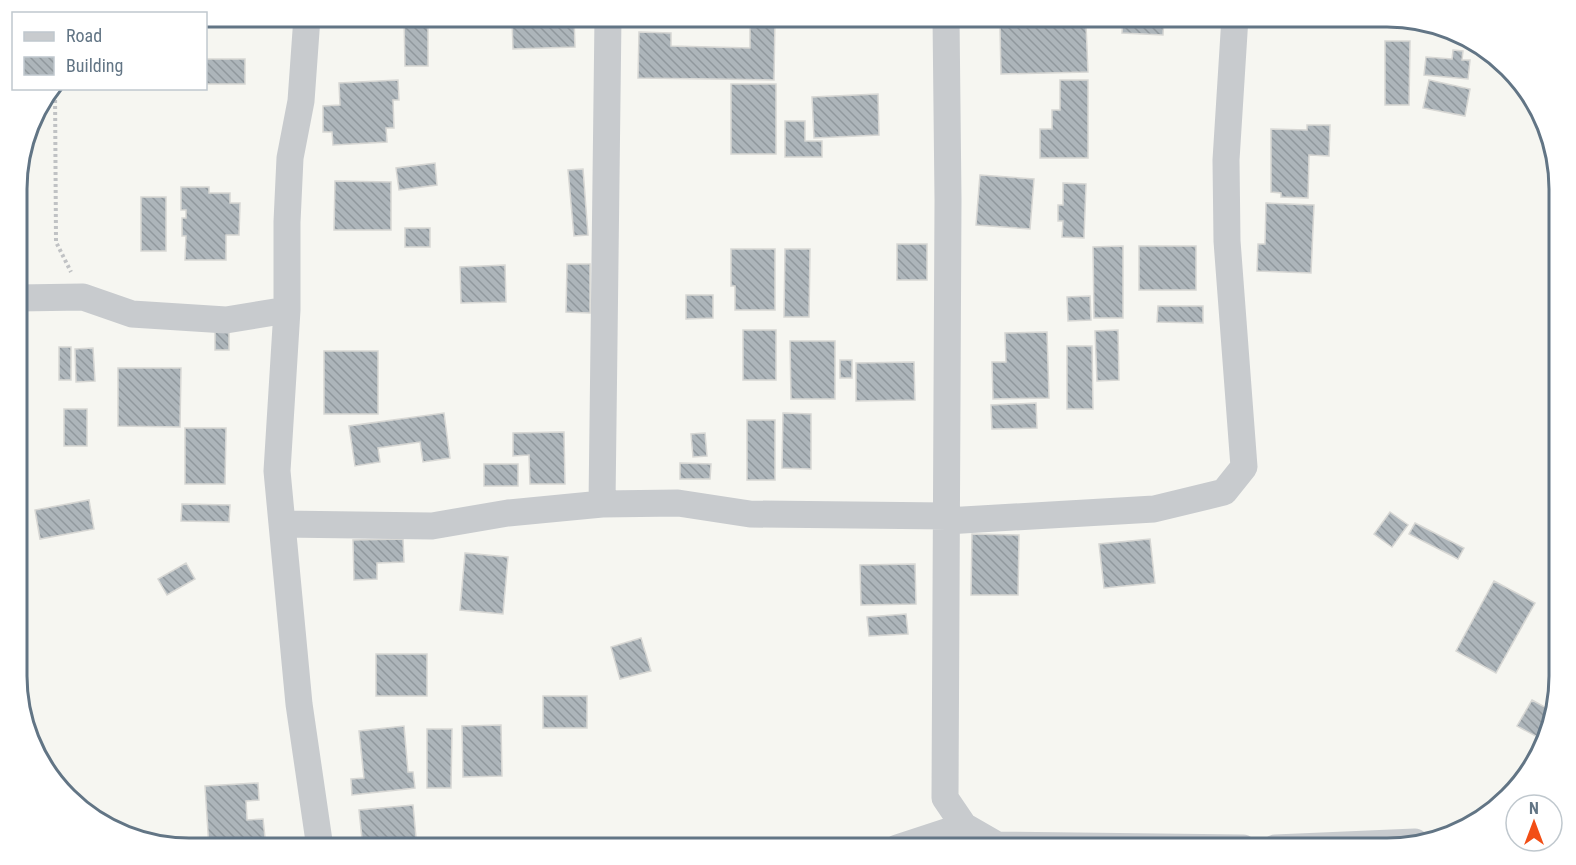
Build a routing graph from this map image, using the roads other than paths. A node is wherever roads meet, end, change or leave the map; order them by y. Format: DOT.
graph roads {
  1 [pos="306,27"];
  2 [pos="608,27"];
  3 [pos="946,27"];
  4 [pos="1234,27"];
  5 [pos="27,298"];
  6 [pos="287,310"];
  7 [pos="602,504"];
  8 [pos="947,519"];
  9 [pos="282,524"];
  10 [pos="964,826"];
  11 [pos="319,838"];
  12 [pos="927,838"];
  13 [pos="985,838"];
  1 -- 6 [label="street"];
  2 -- 7 [label="street"];
  3 -- 8 [label="street"];
  4 -- 8 [label="street"];
  5 -- 6 [label="street"];
  6 -- 9 [label="street"];
  7 -- 8 [label="street"];
  7 -- 9 [label="street"];
  8 -- 10 [label="street"];
  9 -- 11 [label="street"];
  10 -- 12 [label="street"];
  10 -- 13 [label="street"];
}
